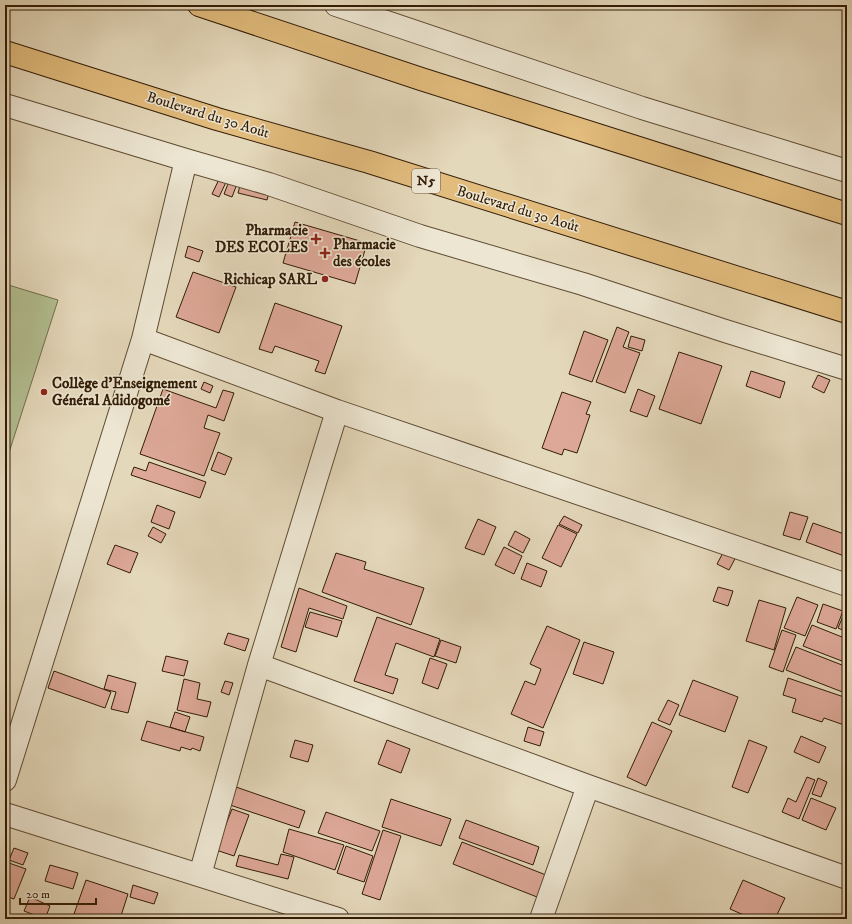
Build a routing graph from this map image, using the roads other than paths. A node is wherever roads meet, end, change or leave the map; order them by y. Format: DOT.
graph roads {
  1 [pos="199,5"];
  2 [pos="336,5"];
  3 [pos="5,52"];
  4 [pos="5,105"];
  5 [pos="186,160"];
  6 [pos="847,172"];
  7 [pos="847,214"];
  8 [pos="847,312"];
  9 [pos="143,339"];
  10 [pos="847,369"];
  11 [pos="337,411"];
  12 [pos="847,585"];
  13 [pos="259,665"];
  14 [pos="5,780"];
  15 [pos="588,786"];
  16 [pos="5,814"];
  17 [pos="200,875"];
  18 [pos="847,878"];
  19 [pos="338,919"];
  20 [pos="541,919"];
  1 -- 7 [label="highway"];
  2 -- 6 [label="street"];
  3 -- 8 [label="highway, Boulevard du 30 Août / N5"];
  4 -- 5 [label="street"];
  5 -- 9 [label="street"];
  5 -- 10 [label="street"];
  9 -- 11 [label="street"];
  9 -- 14 [label="street"];
  11 -- 12 [label="street"];
  11 -- 13 [label="street"];
  13 -- 15 [label="street"];
  13 -- 17 [label="street"];
  15 -- 18 [label="street"];
  15 -- 20 [label="street"];
  16 -- 17 [label="street"];
  17 -- 19 [label="street"];
}
